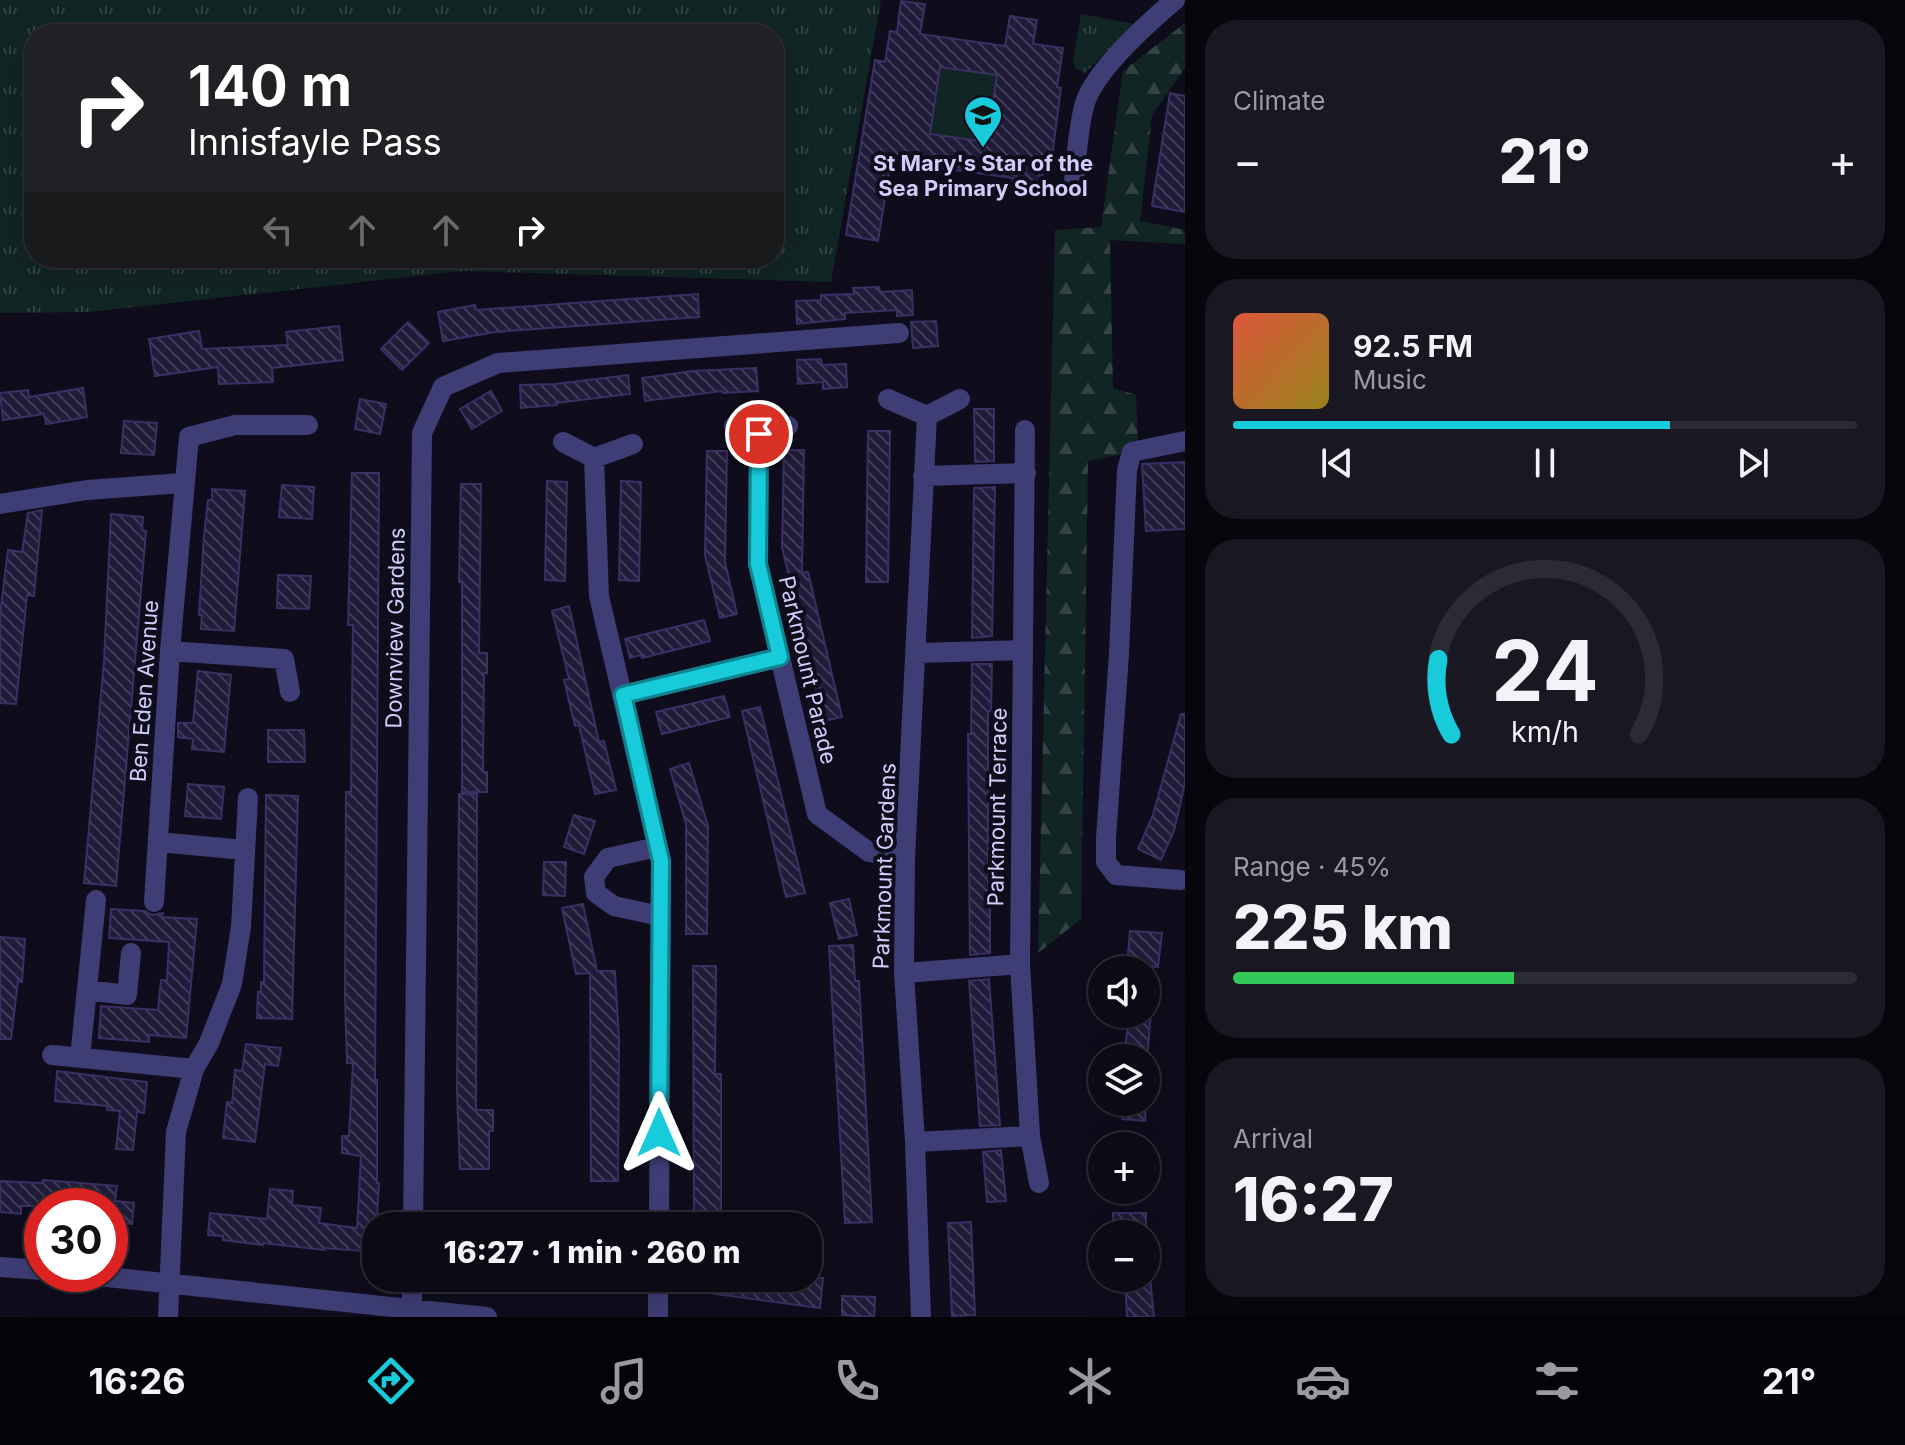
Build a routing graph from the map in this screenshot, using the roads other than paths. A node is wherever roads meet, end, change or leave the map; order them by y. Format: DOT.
graph roads {
  1 [pos="1175,0"];
  2 [pos="1073,189"];
  3 [pos="899,333"];
  4 [pos="888,399"];
  5 [pos="960,399"];
  6 [pos="927,416"];
  7 [pos="308,425"];
  8 [pos="734,426"];
  9 [pos="788,426"];
  10 [pos="1025,430"];
  11 [pos="759,434"];
  12 [pos="1185,441"];
  13 [pos="563,442"];
  14 [pos="633,444"];
  15 [pos="594,458"];
  16 [pos="1026,473"];
  17 [pos="923,476"];
  18 [pos="183,483"];
  19 [pos="0,504"];
  20 [pos="1023,650"];
  21 [pos="170,651"];
  22 [pos="916,653"];
  23 [pos="780,657"];
  24 [pos="290,692"];
  25 [pos="623,695"];
  26 [pos="248,798"];
  27 [pos="158,842"];
  28 [pos="657,847"];
  29 [pos="244,850"];
  30 [pos="905,858"];
  31 [pos="1180,880"];
  32 [pos="96,900"];
  33 [pos="154,902"];
  34 [pos="660,916"];
  35 [pos="131,953"];
  36 [pos="1020,964"];
  37 [pos="904,973"];
  38 [pos="87,990"];
  39 [pos="52,1055"];
  40 [pos="80,1058"];
  41 [pos="194,1069"];
  42 [pos="1030,1136"];
  43 [pos="915,1142"];
  44 [pos="1039,1183"];
  45 [pos="413,1212"];
  46 [pos="659,1212"];
  47 [pos="0,1267"];
  48 [pos="24,1269"];
  49 [pos="128,1279"];
  50 [pos="170,1283"];
  51 [pos="412,1292"];
  52 [pos="658,1292"];
  53 [pos="412,1308"];
  54 [pos="168,1317"];
  55 [pos="487,1317"];
  56 [pos="658,1317"];
  57 [pos="921,1317"];
  1 -- 2 [label="street"];
  3 -- 45 [label="street, Downview Gardens"];
  4 -- 6 [label="street"];
  5 -- 6 [label="street"];
  6 -- 17 [label="street, Parkmount Gardens"];
  7 -- 18 [label="street, Ben Eden Avenue"];
  8 -- 11 [label="street"];
  9 -- 11 [label="street"];
  10 -- 16 [label="street, Parkmount Terrace"];
  11 -- 23 [label="street, Parkmount Parade"];
  12 -- 31 [label="street"];
  13 -- 15 [label="street"];
  14 -- 15 [label="street"];
  15 -- 25 [label="street"];
  16 -- 17 [label="street"];
  16 -- 20 [label="street, Parkmount Terrace"];
  17 -- 22 [label="street, Parkmount Gardens"];
  18 -- 19 [label="street"];
  18 -- 21 [label="street, Ben Eden Avenue"];
  20 -- 22 [label="street"];
  20 -- 36 [label="street, Parkmount Terrace"];
  21 -- 24 [label="street"];
  21 -- 27 [label="street, Ben Eden Avenue"];
  22 -- 30 [label="street, Parkmount Gardens"];
  23 -- 25 [label="street"];
  23 -- 30 [label="street, Parkmount Parade"];
  25 -- 28 [label="street"];
  26 -- 29 [label="street"];
  27 -- 29 [label="street"];
  27 -- 33 [label="street, Ben Eden Avenue"];
  28 -- 34 [label="street"];
  28 -- 34 [label="street"];
  29 -- 41 [label="street"];
  30 -- 37 [label="street, Parkmount Gardens"];
  32 -- 38 [label="street"];
  34 -- 46 [label="street"];
  35 -- 38 [label="street"];
  36 -- 37 [label="street"];
  36 -- 42 [label="street, Parkmount Terrace"];
  37 -- 43 [label="street, Parkmount Gardens"];
  38 -- 40 [label="street"];
  39 -- 40 [label="street"];
  40 -- 41 [label="street"];
  41 -- 50 [label="street"];
  42 -- 43 [label="street"];
  42 -- 44 [label="street, Parkmount Terrace"];
  43 -- 57 [label="street, Parkmount Gardens"];
  47 -- 48 [label="street"];
  49 -- 50 [label="street"];
  50 -- 53 [label="street"];
  50 -- 54 [label="street"];
  51 -- 53 [label="street"];
  52 -- 56 [label="street"];
  53 -- 55 [label="street"];
}
